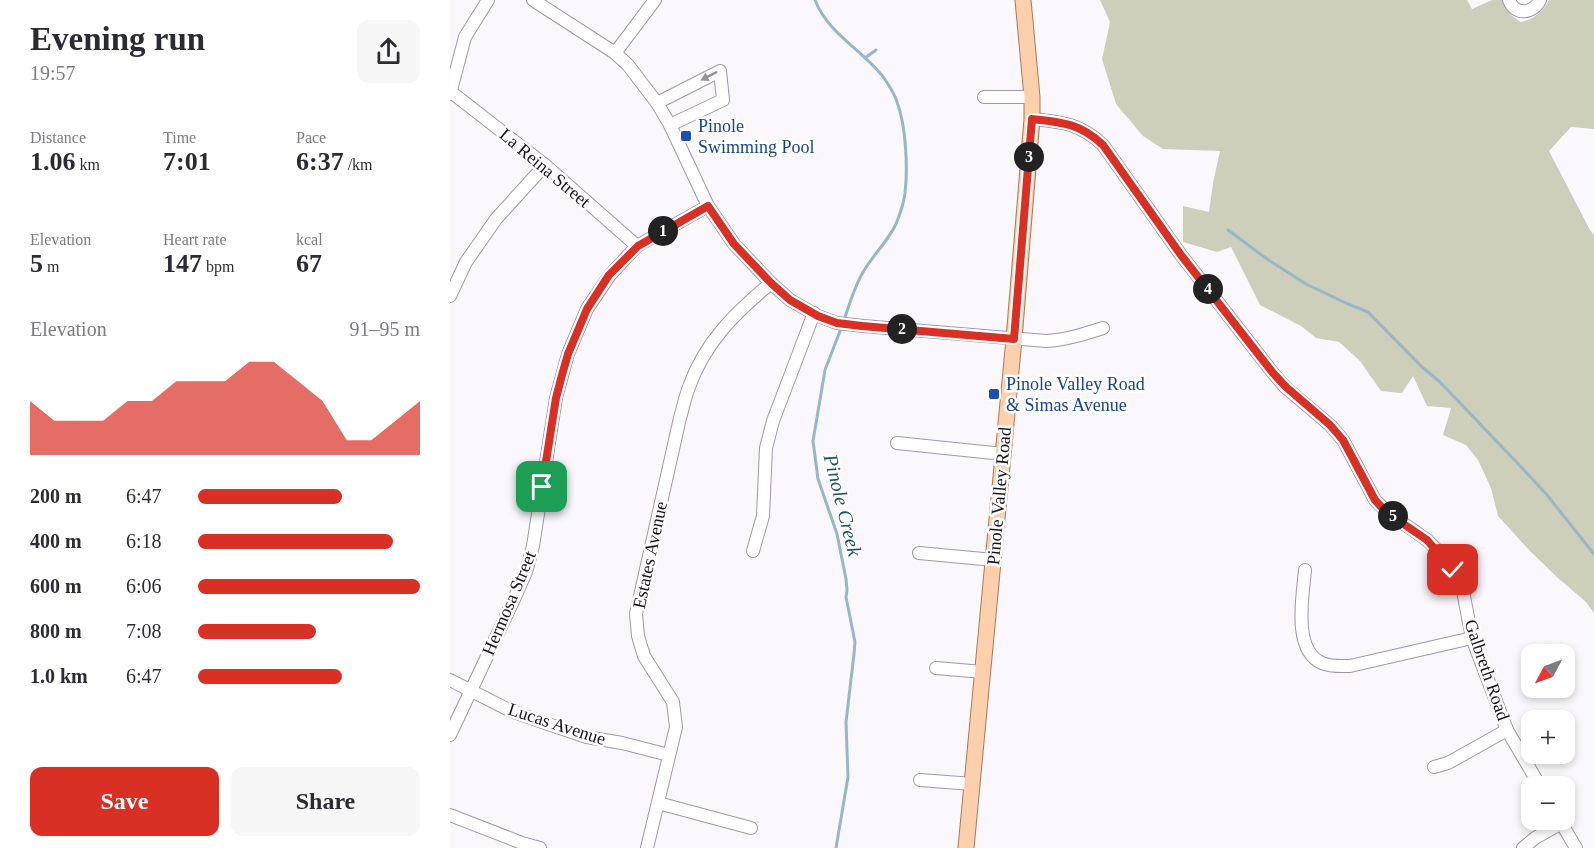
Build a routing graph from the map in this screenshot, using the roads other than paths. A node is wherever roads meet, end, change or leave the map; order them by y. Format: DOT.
graph roads {
  1 [pos="488,0"];
  2 [pos="533,0"];
  3 [pos="655,0"];
  4 [pos="1023,0"];
  5 [pos="1509,0"];
  6 [pos="1540,0"];
  7 [pos="615,53"];
  8 [pos="451,93"];
  9 [pos="984,97"];
  10 [pos="1032,97"];
  11 [pos="657,103"];
  12 [pos="1032,119"];
  13 [pos="670,125"];
  14 [pos="545,165"];
  15 [pos="708,206"];
  16 [pos="638,246"];
  17 [pos="771,283"];
  18 [pos="450,296"];
  19 [pos="816,315"];
  20 [pos="1103,328"];
  21 [pos="1014,339"];
  22 [pos="897,443"];
  23 [pos="1003,454"];
  24 [pos="753,551"];
  25 [pos="919,553"];
  26 [pos="994,560"];
  27 [pos="1305,570"];
  28 [pos="1472,638"];
  29 [pos="936,669"];
  30 [pos="983,672"];
  31 [pos="450,681"];
  32 [pos="470,691"];
  33 [pos="1507,730"];
  34 [pos="450,735"];
  35 [pos="669,755"];
  36 [pos="1434,767"];
  37 [pos="1534,776"];
  38 [pos="920,780"];
  39 [pos="973,784"];
  40 [pos="658,803"];
  41 [pos="450,815"];
  42 [pos="751,828"];
  43 [pos="1547,830"];
  44 [pos="1566,830"];
  45 [pos="540,848"];
  46 [pos="646,848"];
  47 [pos="966,848"];
  48 [pos="1523,848"];
  49 [pos="1576,848"];
  1 -- 8 [label="street"];
  2 -- 7 [label="street"];
  3 -- 7 [label="street"];
  4 -- 10 [label="main road, Pinole Valley Road"];
  5 -- 6 [label="street"];
  7 -- 11 [label="street"];
  8 -- 14 [label="street, La Reina Street"];
  9 -- 10 [label="street"];
  10 -- 12 [label="main road, Pinole Valley Road"];
  11 -- 13 [label="street"];
  13 -- 11 [label="street, one-way"];
  12 -- 21 [label="main road, Pinole Valley Road"];
  12 -- 28 [label="street, Galbreth Road"];
  13 -- 15 [label="street"];
  14 -- 16 [label="street, La Reina Street"];
  14 -- 18 [label="street"];
  15 -- 16 [label="street, Hermosa Street"];
  15 -- 17 [label="street"];
  16 -- 32 [label="street, Hermosa Street"];
  17 -- 19 [label="street"];
  17 -- 35 [label="street, Estates Avenue"];
  19 -- 21 [label="street"];
  19 -- 24 [label="street"];
  20 -- 21 [label="street"];
  21 -- 23 [label="main road, Pinole Valley Road"];
  22 -- 23 [label="street"];
  23 -- 26 [label="main road, Pinole Valley Road"];
  25 -- 26 [label="street"];
  26 -- 30 [label="main road, Pinole Valley Road"];
  27 -- 28 [label="street"];
  28 -- 33 [label="street, Galbreth Road"];
  29 -- 30 [label="street"];
  30 -- 39 [label="main road, Pinole Valley Road"];
  31 -- 32 [label="street, Lucas Avenue"];
  32 -- 34 [label="street, Hermosa Street"];
  32 -- 35 [label="street, Lucas Avenue"];
  33 -- 36 [label="street"];
  33 -- 37 [label="street, Galbreth Road"];
  35 -- 40 [label="street, Estates Avenue"];
  38 -- 39 [label="street"];
  39 -- 47 [label="main road, Pinole Valley Road"];
  40 -- 42 [label="street"];
  40 -- 46 [label="street, Estates Avenue"];
  41 -- 45 [label="street"];
  43 -- 48 [label="street"];
  44 -- 49 [label="street"];
}
